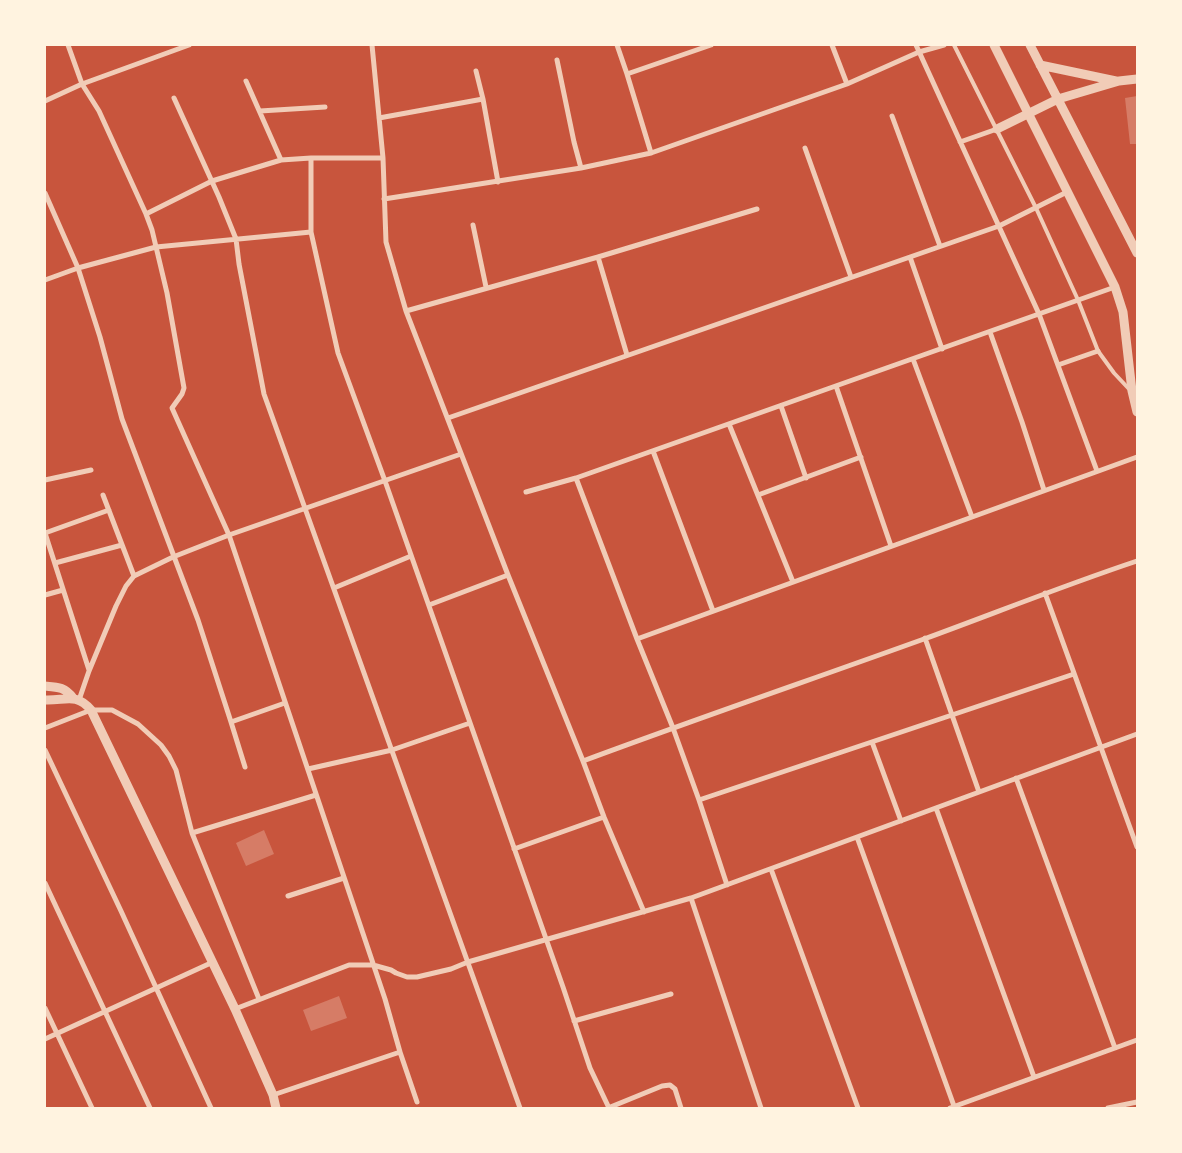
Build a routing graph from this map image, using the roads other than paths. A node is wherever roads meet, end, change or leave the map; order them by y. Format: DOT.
graph roads {
  1 [pos="68,45"];
  2 [pos="189,45"];
  3 [pos="372,45"];
  4 [pos="618,45"];
  5 [pos="711,45"];
  6 [pos="832,45"];
  7 [pos="916,45"];
  8 [pos="944,45"];
  9 [pos="954,45"];
  10 [pos="994,45"];
  11 [pos="1030,45"];
  12 [pos="919,52"];
  13 [pos="556,60"];
  14 [pos="1040,65"];
  15 [pos="476,71"];
  16 [pos="628,74"];
  17 [pos="1137,79"];
  18 [pos="246,81"];
  19 [pos="1119,81"];
  20 [pos="82,84"];
  21 [pos="847,84"];
  22 [pos="174,98"];
  23 [pos="483,99"];
  24 [pos="1058,99"];
  25 [pos="45,101"];
  26 [pos="325,107"];
  27 [pos="260,111"];
  28 [pos="1028,114"];
  29 [pos="892,116"];
  30 [pos="379,118"];
  31 [pos="997,130"];
  32 [pos="960,142"];
  33 [pos="805,148"];
  34 [pos="651,153"];
  35 [pos="311,158"];
  36 [pos="383,158"];
  37 [pos="281,160"];
  38 [pos="581,168"];
  39 [pos="212,181"];
  40 [pos="498,182"];
  41 [pos="45,192"];
  42 [pos="1067,192"];
  43 [pos="384,199"];
  44 [pos="1036,208"];
  45 [pos="757,209"];
  46 [pos="146,214"];
  47 [pos="474,225"];
  48 [pos="999,226"];
  49 [pos="311,232"];
  50 [pos="236,239"];
  51 [pos="940,246"];
  52 [pos="156,248"];
  53 [pos="1137,253"];
  54 [pos="598,257"];
  55 [pos="910,257"];
  56 [pos="78,268"];
  57 [pos="851,277"];
  58 [pos="45,280"];
  59 [pos="486,288"];
  60 [pos="1115,288"];
  61 [pos="1078,300"];
  62 [pos="406,311"];
  63 [pos="1039,314"];
  64 [pos="990,332"];
  65 [pos="942,349"];
  66 [pos="1098,350"];
  67 [pos="627,355"];
  68 [pos="913,359"];
  69 [pos="1058,366"];
  70 [pos="836,386"];
  71 [pos="1132,391"];
  72 [pos="781,406"];
  73 [pos="1137,412"];
  74 [pos="448,418"];
  75 [pos="729,424"];
  76 [pos="653,451"];
  77 [pos="461,454"];
  78 [pos="1137,457"];
  79 [pos="861,458"];
  80 [pos="91,470"];
  81 [pos="1096,471"];
  82 [pos="576,478"];
  83 [pos="806,478"];
  84 [pos="45,480"];
  85 [pos="385,481"];
  86 [pos="1044,490"];
  87 [pos="526,492"];
  88 [pos="103,495"];
  89 [pos="758,495"];
  90 [pos="305,509"];
  91 [pos="109,510"];
  92 [pos="972,517"];
  93 [pos="45,533"];
  94 [pos="229,535"];
  95 [pos="122,545"];
  96 [pos="892,546"];
  97 [pos="173,556"];
  98 [pos="411,556"];
  99 [pos="1137,561"];
  100 [pos="55,562"];
  101 [pos="508,574"];
  102 [pos="134,576"];
  103 [pos="793,582"];
  104 [pos="334,588"];
  105 [pos="63,590"];
  106 [pos="1045,593"];
  107 [pos="45,594"];
  108 [pos="429,605"];
  109 [pos="714,611"];
  110 [pos="925,638"];
  111 [pos="637,639"];
  112 [pos="89,670"];
  113 [pos="1074,674"];
  114 [pos="45,686"];
  115 [pos="76,699"];
  116 [pos="45,700"];
  117 [pos="285,702"];
  118 [pos="91,710"];
  119 [pos="952,714"];
  120 [pos="231,722"];
  121 [pos="470,723"];
  122 [pos="45,728"];
  123 [pos="673,728"];
  124 [pos="1137,734"];
  125 [pos="872,742"];
  126 [pos="1100,748"];
  127 [pos="45,750"];
  128 [pos="392,750"];
  129 [pos="583,761"];
  130 [pos="246,767"];
  131 [pos="308,769"];
  132 [pos="1016,778"];
  133 [pos="979,792"];
  134 [pos="316,795"];
  135 [pos="699,800"];
  136 [pos="936,808"];
  137 [pos="604,817"];
  138 [pos="901,821"];
  139 [pos="192,833"];
  140 [pos="857,837"];
  141 [pos="1137,847"];
  142 [pos="514,848"];
  143 [pos="771,869"];
  144 [pos="344,878"];
  145 [pos="45,883"];
  146 [pos="727,885"];
  147 [pos="288,896"];
  148 [pos="691,898"];
  149 [pos="644,912"];
  150 [pos="546,940"];
  151 [pos="213,962"];
  152 [pos="468,962"];
  153 [pos="373,965"];
  154 [pos="156,988"];
  155 [pos="671,994"];
  156 [pos="259,999"];
  157 [pos="45,1008"];
  158 [pos="235,1009"];
  159 [pos="105,1012"];
  160 [pos="574,1021"];
  161 [pos="57,1034"];
  162 [pos="45,1039"];
  163 [pos="1137,1040"];
  164 [pos="1116,1048"];
  165 [pos="400,1052"];
  166 [pos="1034,1078"];
  167 [pos="273,1095"];
  168 [pos="416,1102"];
  169 [pos="1137,1102"];
  170 [pos="952,1107"];
  171 [pos="92,1108"];
  172 [pos="150,1108"];
  173 [pos="211,1108"];
  174 [pos="276,1108"];
  175 [pos="520,1108"];
  176 [pos="608,1108"];
  177 [pos="681,1108"];
  178 [pos="762,1108"];
  179 [pos="858,1108"];
  180 [pos="1108,1108"];
  1 -- 20 [label="street"];
  2 -- 20 [label="street"];
  3 -- 30 [label="street"];
  4 -- 16 [label="street"];
  5 -- 16 [label="street"];
  6 -- 21 [label="street"];
  7 -- 12 [label="street"];
  8 -- 12 [label="street"];
  9 -- 31 [label="lane"];
  10 -- 28 [label="street"];
  11 -- 14 [label="street"];
  12 -- 21 [label="street"];
  12 -- 32 [label="street"];
  13 -- 38 [label="street"];
  14 -- 19 [label="street"];
  14 -- 24 [label="street"];
  15 -- 23 [label="street"];
  16 -- 34 [label="street"];
  17 -- 19 [label="street"];
  18 -- 27 [label="street"];
  19 -- 24 [label="street"];
  20 -- 25 [label="street"];
  20 -- 46 [label="street"];
  21 -- 34 [label="street"];
  22 -- 39 [label="street"];
  23 -- 30 [label="street"];
  23 -- 40 [label="street"];
  24 -- 28 [label="street"];
  24 -- 53 [label="street"];
  26 -- 27 [label="street"];
  27 -- 37 [label="street"];
  28 -- 31 [label="street"];
  28 -- 42 [label="street"];
  29 -- 51 [label="street"];
  30 -- 36 [label="street"];
  31 -- 32 [label="street"];
  31 -- 44 [label="lane"];
  32 -- 48 [label="street"];
  33 -- 57 [label="street"];
  34 -- 38 [label="street"];
  35 -- 36 [label="street"];
  35 -- 37 [label="street"];
  35 -- 49 [label="street"];
  36 -- 43 [label="street"];
  37 -- 39 [label="street"];
  38 -- 40 [label="street"];
  39 -- 46 [label="street"];
  39 -- 50 [label="street"];
  40 -- 43 [label="street"];
  41 -- 56 [label="street"];
  42 -- 44 [label="street"];
  42 -- 60 [label="street"];
  43 -- 62 [label="street"];
  44 -- 48 [label="street"];
  44 -- 61 [label="lane"];
  45 -- 54 [label="street"];
  46 -- 52 [label="street"];
  47 -- 59 [label="street"];
  48 -- 51 [label="street"];
  48 -- 63 [label="street"];
  49 -- 50 [label="street"];
  49 -- 85 [label="street"];
  50 -- 52 [label="street"];
  50 -- 90 [label="street"];
  51 -- 55 [label="street"];
  52 -- 56 [label="street"];
  52 -- 94 [label="street"];
  54 -- 59 [label="street"];
  54 -- 67 [label="street"];
  55 -- 57 [label="street"];
  55 -- 65 [label="street"];
  56 -- 58 [label="street"];
  56 -- 97 [label="street"];
  57 -- 67 [label="street"];
  59 -- 62 [label="street"];
  60 -- 61 [label="street"];
  60 -- 71 [label="street"];
  61 -- 63 [label="street"];
  61 -- 66 [label="lane"];
  62 -- 74 [label="street"];
  63 -- 64 [label="street"];
  63 -- 69 [label="street"];
  64 -- 65 [label="street"];
  64 -- 86 [label="street"];
  65 -- 68 [label="street"];
  66 -- 69 [label="street"];
  66 -- 71 [label="lane"];
  67 -- 74 [label="street"];
  68 -- 70 [label="street"];
  68 -- 92 [label="street"];
  69 -- 81 [label="street"];
  70 -- 72 [label="street"];
  70 -- 79 [label="street"];
  71 -- 73 [label="street"];
  72 -- 75 [label="street"];
  72 -- 83 [label="street"];
  74 -- 77 [label="street"];
  75 -- 76 [label="street"];
  75 -- 89 [label="street"];
  76 -- 82 [label="street"];
  76 -- 109 [label="street"];
  77 -- 85 [label="street"];
  77 -- 101 [label="street"];
  78 -- 81 [label="street"];
  79 -- 83 [label="street"];
  79 -- 96 [label="street"];
  80 -- 84 [label="street"];
  81 -- 86 [label="street"];
  82 -- 87 [label="street"];
  82 -- 111 [label="street"];
  83 -- 89 [label="street"];
  85 -- 90 [label="street"];
  85 -- 98 [label="street"];
  86 -- 92 [label="street"];
  88 -- 91 [label="street"];
  89 -- 103 [label="street"];
  90 -- 94 [label="street"];
  90 -- 104 [label="street"];
  91 -- 93 [label="street"];
  91 -- 95 [label="street"];
  92 -- 96 [label="street"];
  93 -- 100 [label="street"];
  94 -- 97 [label="street"];
  94 -- 117 [label="street"];
  95 -- 100 [label="street"];
  95 -- 102 [label="street"];
  96 -- 103 [label="street"];
  97 -- 102 [label="street"];
  97 -- 120 [label="street"];
  98 -- 104 [label="street"];
  98 -- 108 [label="street"];
  99 -- 106 [label="street"];
  100 -- 105 [label="street"];
  101 -- 108 [label="street"];
  101 -- 129 [label="street"];
  102 -- 112 [label="street"];
  103 -- 109 [label="street"];
  104 -- 128 [label="street"];
  105 -- 107 [label="street"];
  105 -- 112 [label="street"];
  106 -- 110 [label="street"];
  106 -- 113 [label="street"];
  108 -- 121 [label="street"];
  109 -- 111 [label="street"];
  110 -- 119 [label="street"];
  110 -- 123 [label="street"];
  111 -- 123 [label="street"];
  112 -- 115 [label="street"];
  113 -- 119 [label="street"];
  113 -- 126 [label="street"];
  114 -- 115 [label="street"];
  115 -- 116 [label="street"];
  115 -- 118 [label="street"];
  117 -- 120 [label="street"];
  117 -- 131 [label="street"];
  118 -- 122 [label="street"];
  118 -- 139 [label="street"];
  118 -- 151 [label="street"];
  119 -- 125 [label="street"];
  119 -- 133 [label="street"];
  120 -- 130 [label="street"];
  121 -- 128 [label="street"];
  121 -- 142 [label="street"];
  123 -- 129 [label="street"];
  123 -- 135 [label="street"];
  124 -- 126 [label="street"];
  125 -- 135 [label="street"];
  125 -- 138 [label="street"];
  126 -- 132 [label="street"];
  126 -- 141 [label="street"];
  127 -- 154 [label="street"];
  128 -- 131 [label="street"];
  128 -- 152 [label="street"];
  129 -- 137 [label="street"];
  131 -- 134 [label="street"];
  132 -- 133 [label="street"];
  132 -- 164 [label="street"];
  133 -- 136 [label="street"];
  134 -- 139 [label="street"];
  134 -- 144 [label="street"];
  135 -- 146 [label="street"];
  136 -- 138 [label="street"];
  136 -- 166 [label="street"];
  137 -- 142 [label="street"];
  137 -- 149 [label="street"];
  138 -- 140 [label="street"];
  139 -- 156 [label="street"];
  140 -- 143 [label="street"];
  140 -- 170 [label="street"];
  142 -- 150 [label="street"];
  143 -- 146 [label="street"];
  143 -- 179 [label="street"];
  144 -- 147 [label="street"];
  144 -- 153 [label="street"];
  145 -- 159 [label="street"];
  146 -- 148 [label="street"];
  148 -- 149 [label="street"];
  148 -- 178 [label="street"];
  149 -- 150 [label="street"];
  150 -- 152 [label="street"];
  150 -- 160 [label="street"];
  151 -- 154 [label="street"];
  151 -- 158 [label="street"];
  152 -- 153 [label="street"];
  152 -- 175 [label="street"];
  153 -- 156 [label="street"];
  153 -- 165 [label="street"];
  154 -- 159 [label="street"];
  154 -- 173 [label="street"];
  155 -- 160 [label="street"];
  156 -- 158 [label="street"];
  157 -- 161 [label="street"];
  158 -- 167 [label="street"];
  159 -- 161 [label="street"];
  159 -- 172 [label="street"];
  160 -- 176 [label="street"];
  161 -- 162 [label="street"];
  161 -- 171 [label="street"];
  163 -- 164 [label="street"];
  164 -- 166 [label="street"];
  165 -- 167 [label="street"];
  165 -- 168 [label="street"];
  166 -- 170 [label="street"];
  167 -- 174 [label="street"];
  169 -- 180 [label="street"];
  176 -- 177 [label="street"];
}
